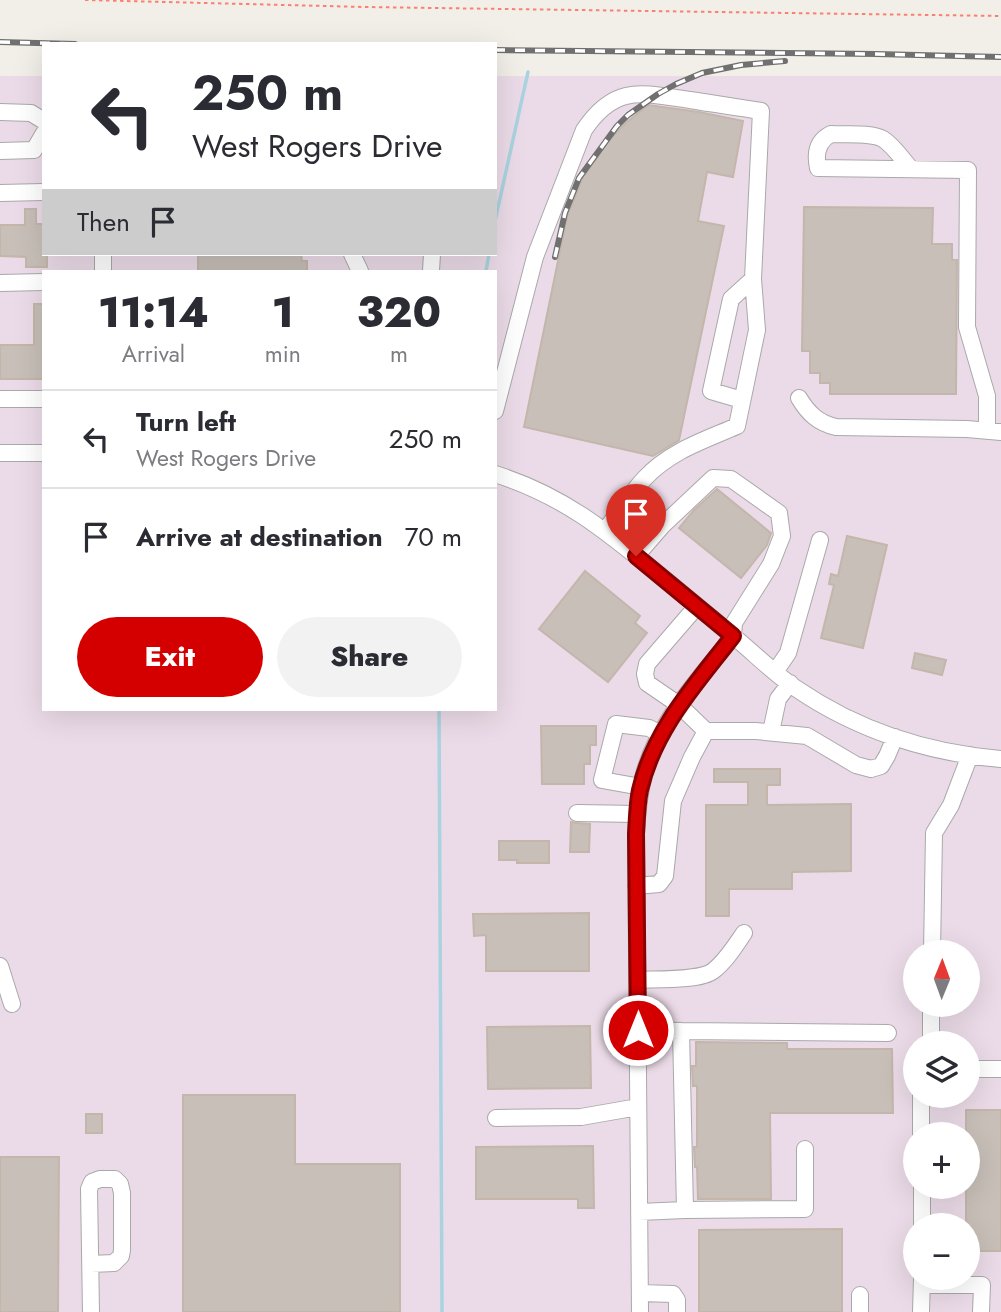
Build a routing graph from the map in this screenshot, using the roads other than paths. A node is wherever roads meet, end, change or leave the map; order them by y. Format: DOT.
graph roads {
  1 [pos="0,113"];
  2 [pos="42,120"];
  3 [pos="42,136"];
  4 [pos="0,151"];
  5 [pos="911,169"];
  6 [pos="42,192"];
  7 [pos="0,193"];
  8 [pos="753,279"];
  9 [pos="42,282"];
  10 [pos="0,283"];
  11 [pos="799,398"];
  12 [pos="0,399"];
  13 [pos="42,400"];
  14 [pos="742,400"];
  15 [pos="497,403"];
  16 [pos="994,431"];
  17 [pos="0,453"];
  18 [pos="42,453"];
  19 [pos="497,475"];
  20 [pos="604,531"];
  21 [pos="820,540"];
  22 [pos="636,556"];
  23 [pos="697,606"];
  24 [pos="733,636"];
  25 [pos="775,672"];
  26 [pos="790,683"];
  27 [pos="679,705"];
  28 [pos="706,731"];
  29 [pos="771,733"];
  30 [pos="661,734"];
  31 [pos="895,737"];
  32 [pos="970,755"];
  33 [pos="1001,759"];
  34 [pos="641,786"];
  35 [pos="577,813"];
  36 [pos="637,814"];
  37 [pos="636,886"];
  38 [pos="744,933"];
  39 [pos="932,940"];
  40 [pos="0,966"];
  41 [pos="637,980"];
  42 [pos="12,1004"];
  43 [pos="638,1030"];
  44 [pos="681,1031"];
  45 [pos="888,1033"];
  46 [pos="980,1069"];
  47 [pos="1001,1069"];
  48 [pos="638,1107"];
  49 [pos="496,1118"];
  50 [pos="805,1149"];
  51 [pos="685,1210"];
  52 [pos="639,1212"];
  53 [pos="90,1264"];
  54 [pos="980,1286"];
  55 [pos="922,1290"];
  56 [pos="640,1293"];
  57 [pos="860,1295"];
  58 [pos="91,1312"];
  59 [pos="640,1312"];
  60 [pos="677,1312"];
  61 [pos="860,1312"];
  62 [pos="921,1312"];
  63 [pos="981,1312"];
  1 -- 2 [label="street"];
  3 -- 4 [label="street"];
  5 -- 5 [label="street"];
  5 -- 16 [label="street"];
  6 -- 7 [label="street"];
  8 -- 14 [label="street"];
  8 -- 14 [label="street"];
  8 -- 15 [label="street"];
  9 -- 10 [label="street"];
  11 -- 16 [label="street"];
  12 -- 13 [label="street"];
  14 -- 20 [label="street"];
  17 -- 18 [label="street"];
  19 -- 20 [label="street"];
  20 -- 22 [label="street"];
  21 -- 25 [label="street"];
  22 -- 23 [label="street"];
  22 -- 24 [label="street"];
  23 -- 24 [label="street"];
  23 -- 27 [label="street"];
  24 -- 25 [label="street"];
  24 -- 27 [label="street"];
  25 -- 26 [label="street"];
  26 -- 29 [label="street"];
  26 -- 31 [label="street"];
  27 -- 28 [label="street"];
  27 -- 30 [label="street"];
  28 -- 29 [label="street"];
  28 -- 37 [label="street"];
  29 -- 31 [label="street"];
  30 -- 34 [label="street"];
  30 -- 34 [label="street"];
  31 -- 32 [label="street"];
  32 -- 33 [label="street"];
  32 -- 39 [label="street"];
  34 -- 36 [label="street"];
  35 -- 36 [label="street"];
  36 -- 37 [label="street"];
  37 -- 41 [label="street"];
  38 -- 41 [label="street"];
  40 -- 42 [label="street"];
  41 -- 43 [label="street"];
  43 -- 44 [label="street"];
  43 -- 48 [label="street"];
  44 -- 45 [label="street"];
  44 -- 51 [label="street"];
  46 -- 47 [label="street"];
  48 -- 49 [label="street"];
  48 -- 52 [label="street"];
  50 -- 51 [label="street"];
  51 -- 52 [label="street"];
  52 -- 56 [label="street"];
  53 -- 53 [label="street"];
  53 -- 58 [label="street"];
  54 -- 63 [label="street"];
  55 -- 62 [label="street"];
  56 -- 59 [label="street"];
  56 -- 60 [label="street"];
  57 -- 61 [label="street"];
}
